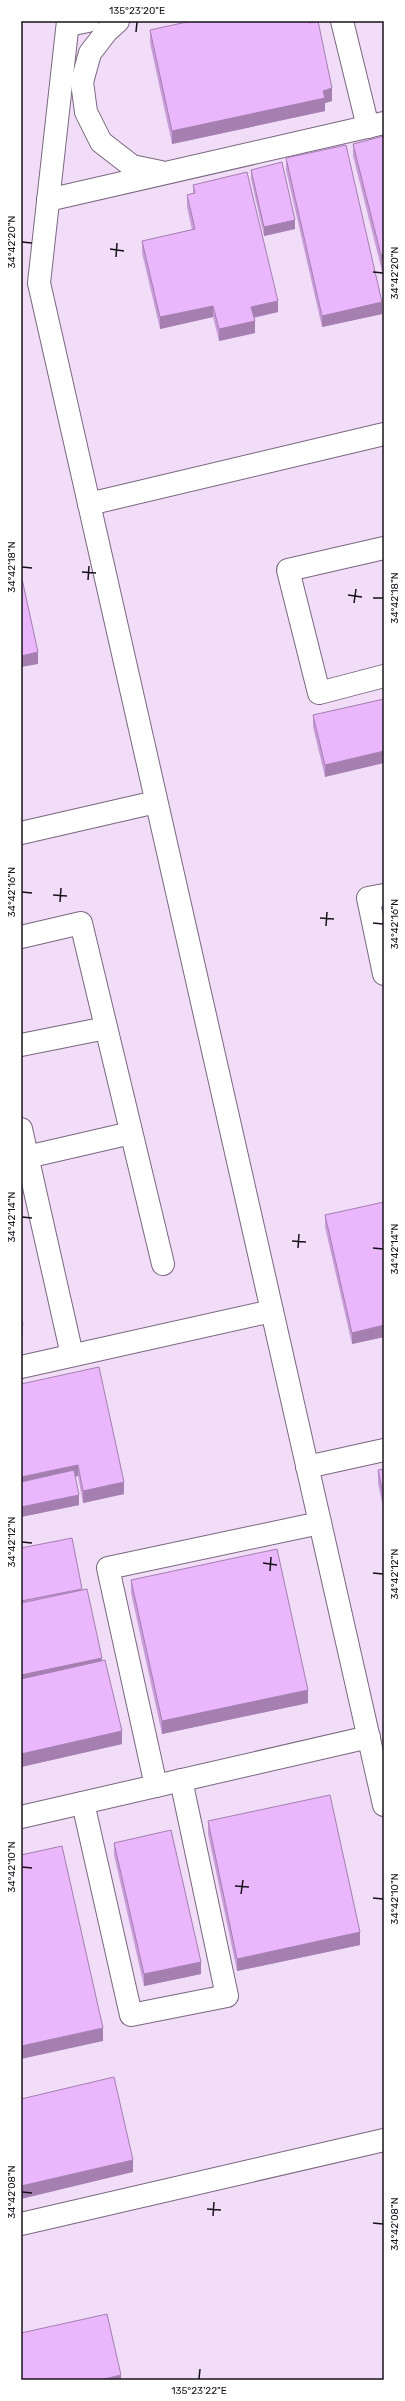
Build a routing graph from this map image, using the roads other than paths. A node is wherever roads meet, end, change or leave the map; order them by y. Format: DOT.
graph roads {
  1 [pos="118,21"];
  2 [pos="342,21"];
  3 [pos="75,22"];
  4 [pos="376,125"];
  5 [pos="166,173"];
  6 [pos="48,200"];
  7 [pos="384,434"];
  8 [pos="89,504"];
  9 [pos="384,548"];
  10 [pos="384,676"];
  11 [pos="156,802"];
  12 [pos="21,833"];
  13 [pos="384,895"];
  14 [pos="21,937"];
  15 [pos="384,974"];
  16 [pos="106,1028"];
  17 [pos="21,1045"];
  18 [pos="21,1129"];
  19 [pos="131,1133"];
  20 [pos="27,1157"];
  21 [pos="163,1264"];
  22 [pos="272,1311"];
  23 [pos="72,1355"];
  24 [pos="21,1367"];
  25 [pos="384,1450"];
  26 [pos="307,1467"];
  27 [pos="320,1523"];
  28 [pos="368,1737"];
  29 [pos="181,1780"];
  30 [pos="156,1786"];
  31 [pos="83,1803"];
  32 [pos="384,1805"];
  33 [pos="21,1817"];
  34 [pos="384,2140"];
  35 [pos="21,2224"];
  1 -- 5 [label="lane"];
  2 -- 4 [label="lane"];
  3 -- 6 [label="lane"];
  4 -- 5 [label="lane"];
  5 -- 6 [label="lane"];
  6 -- 8 [label="lane"];
  7 -- 8 [label="lane"];
  8 -- 11 [label="lane"];
  9 -- 10 [label="lane"];
  11 -- 12 [label="lane"];
  11 -- 22 [label="lane"];
  13 -- 15 [label="lane"];
  14 -- 16 [label="lane"];
  16 -- 17 [label="lane"];
  16 -- 19 [label="lane"];
  18 -- 20 [label="lane"];
  19 -- 20 [label="lane"];
  19 -- 21 [label="lane"];
  20 -- 23 [label="lane"];
  22 -- 23 [label="lane"];
  22 -- 26 [label="lane"];
  23 -- 24 [label="lane"];
  25 -- 26 [label="lane"];
  26 -- 27 [label="lane"];
  27 -- 28 [label="lane"];
  27 -- 30 [label="lane"];
  28 -- 29 [label="lane"];
  28 -- 32 [label="lane"];
  29 -- 30 [label="lane"];
  29 -- 31 [label="lane"];
  30 -- 31 [label="lane"];
  31 -- 33 [label="lane"];
  34 -- 35 [label="lane"];
}
